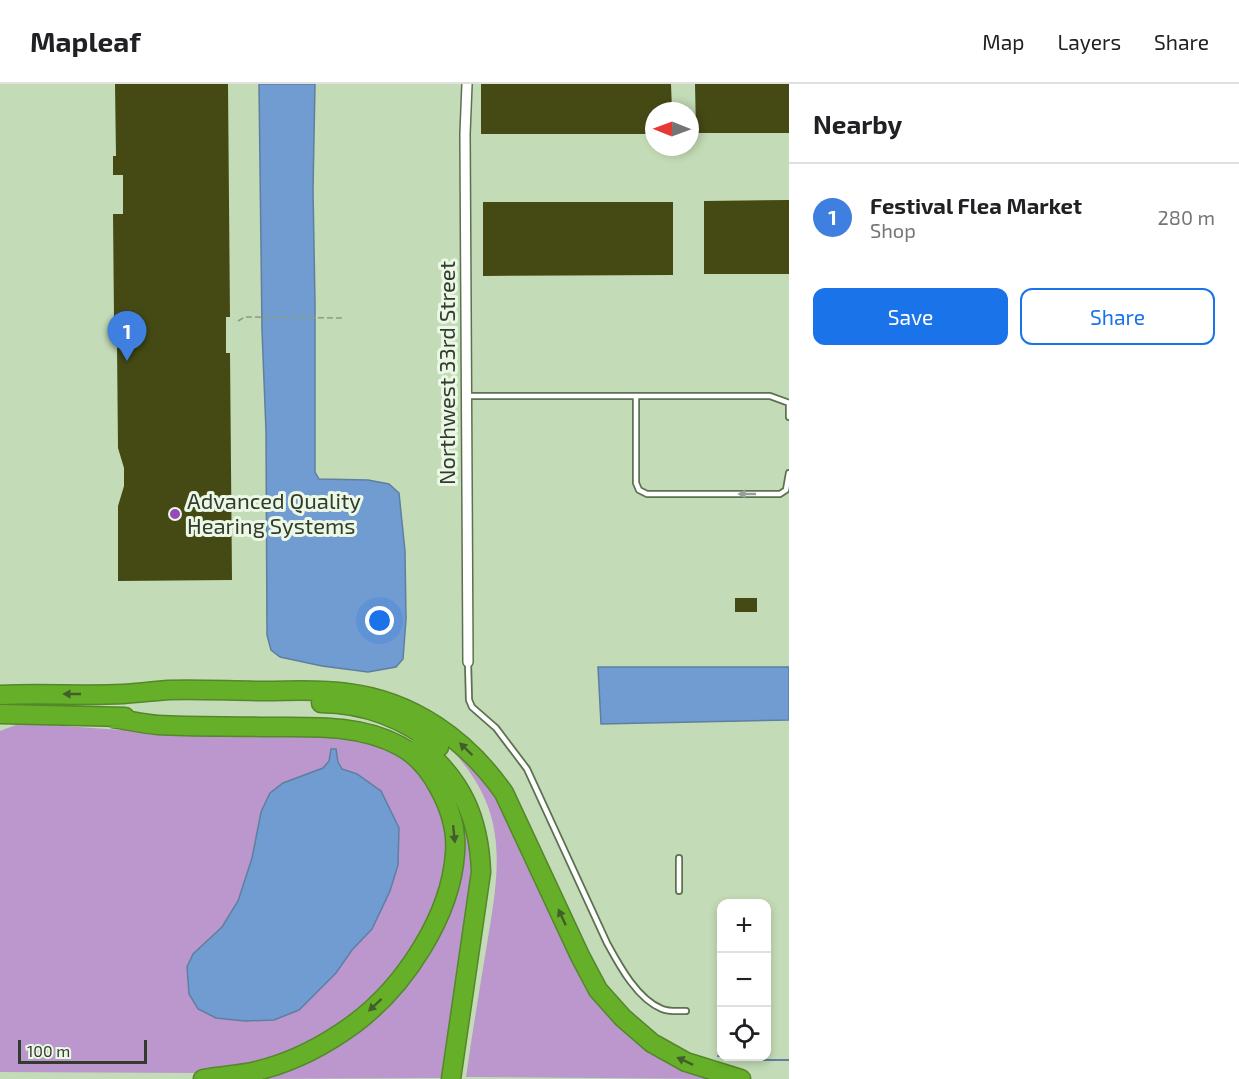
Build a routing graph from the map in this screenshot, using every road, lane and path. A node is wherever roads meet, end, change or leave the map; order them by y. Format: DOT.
graph roads {
  1 [pos="467,84"];
  2 [pos="345,318"];
  3 [pos="238,321"];
  4 [pos="466,396"];
  5 [pos="636,396"];
  6 [pos="789,417"];
  7 [pos="789,473"];
  8 [pos="468,662"];
  9 [pos="0,684"];
  10 [pos="22,694"];
  11 [pos="122,694"];
  12 [pos="0,695"];
  13 [pos="0,714"];
  14 [pos="36,716"];
  15 [pos="113,718"];
  16 [pos="0,727"];
  17 [pos="680,858"];
  18 [pos="679,891"];
  19 [pos="686,1011"];
  20 [pos="460,1053"];
  21 [pos="203,1079"];
  22 [pos="451,1079"];
  23 [pos="461,1079"];
  24 [pos="741,1079"];
  1 -- 4 [label="street, Northwest 33rd Street"];
  2 -- 3 [label="path"];
  4 -- 5 [label="lane"];
  4 -- 8 [label="street, Northwest 33rd Street"];
  5 -- 6 [label="lane"];
  7 -- 5 [label="lane, one-way"];
  8 -- 19 [label="lane"];
  9 -- 10 [label="highway"];
  11 -- 10 [label="highway, one-way"];
  10 -- 12 [label="highway"];
  11 -- 20 [label="highway"];
  24 -- 11 [label="highway, one-way"];
  13 -- 14 [label="highway"];
  14 -- 15 [label="highway"];
  14 -- 16 [label="highway"];
  15 -- 20 [label="highway"];
  15 -- 21 [label="highway, one-way"];
  17 -- 18 [label="lane"];
  20 -- 22 [label="highway"];
  20 -- 23 [label="highway"];
}
